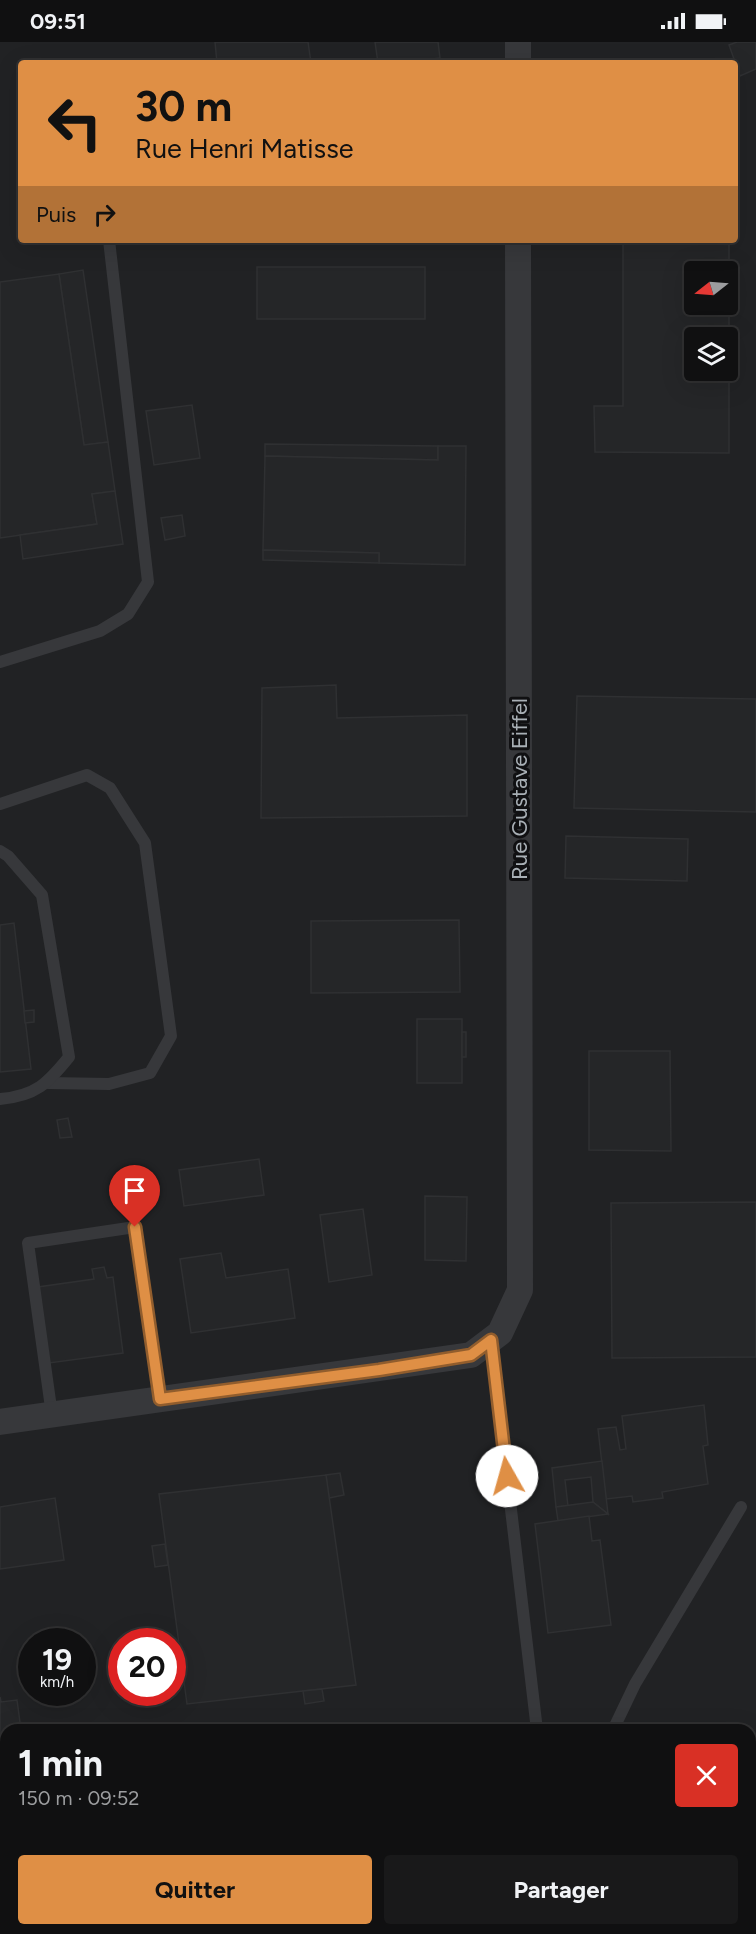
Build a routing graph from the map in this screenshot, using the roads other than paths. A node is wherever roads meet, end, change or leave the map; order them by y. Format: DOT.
graph roads {
  1 [pos="518,42"];
  2 [pos="518,60"];
  3 [pos="109,243"];
  4 [pos="518,243"];
  5 [pos="0,662"];
  6 [pos="0,804"];
  7 [pos="0,851"];
  8 [pos="48,1083"];
  9 [pos="0,1100"];
  10 [pos="495,1336"];
  11 [pos="160,1399"];
  12 [pos="52,1415"];
  13 [pos="0,1422"];
  14 [pos="741,1507"];
  15 [pos="536,1724"];
  16 [pos="616,1724"];
  1 -- 2 [label="street"];
  3 -- 5 [label="lane"];
  4 -- 10 [label="street, Rue Gustave Eiffel"];
  6 -- 8 [label="lane"];
  7 -- 8 [label="lane"];
  8 -- 9 [label="lane"];
  10 -- 11 [label="street"];
  10 -- 15 [label="lane"];
  11 -- 12 [label="street"];
  11 -- 12 [label="lane"];
  12 -- 13 [label="street"];
  14 -- 16 [label="lane"];
}
